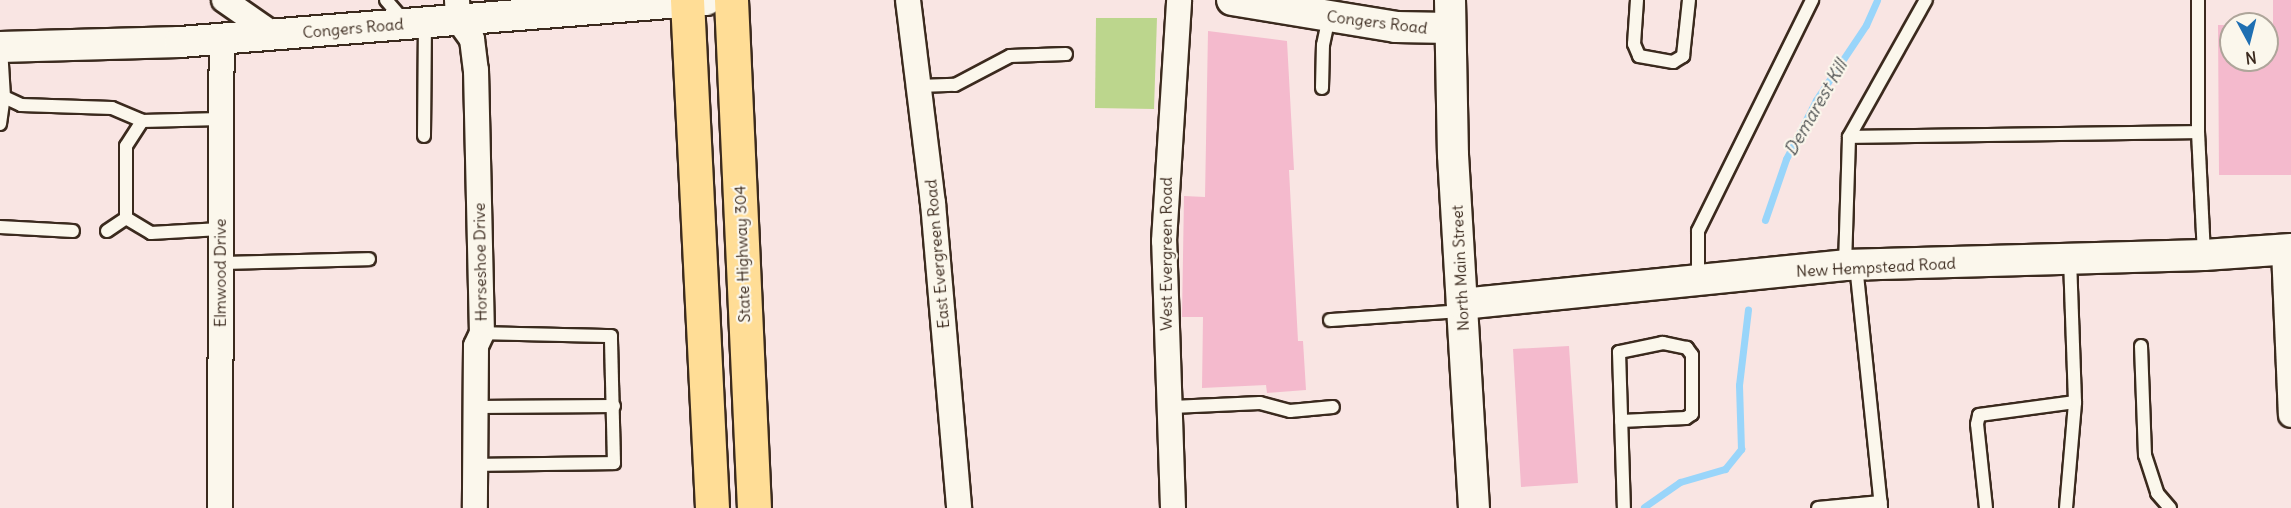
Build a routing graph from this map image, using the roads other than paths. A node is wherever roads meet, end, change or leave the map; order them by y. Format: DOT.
graph roads {
  1 [pos="224,0"];
  2 [pos="386,0"];
  3 [pos="731,0"];
  4 [pos="908,0"];
  5 [pos="1179,0"];
  6 [pos="1232,0"];
  7 [pos="1637,0"];
  8 [pos="1689,0"];
  9 [pos="1812,0"];
  10 [pos="1926,0"];
  11 [pos="2198,0"];
  12 [pos="694,1"];
  13 [pos="458,10"];
  14 [pos="1450,14"];
  15 [pos="1329,17"];
  16 [pos="416,23"];
  17 [pos="273,34"];
  18 [pos="222,38"];
  19 [pos="1,47"];
  20 [pos="1066,54"];
  21 [pos="918,86"];
  22 [pos="1322,88"];
  23 [pos="4,97"];
  24 [pos="220,119"];
  25 [pos="142,121"];
  26 [pos="0,124"];
  27 [pos="2198,132"];
  28 [pos="424,136"];
  29 [pos="1849,137"];
  30 [pos="126,218"];
  31 [pos="0,227"];
  32 [pos="220,229"];
  33 [pos="73,231"];
  34 [pos="107,231"];
  35 [pos="2288,250"];
  36 [pos="2204,255"];
  37 [pos="369,259"];
  38 [pos="2070,260"];
  39 [pos="220,263"];
  40 [pos="1850,265"];
  41 [pos="1698,280"];
  42 [pos="1462,307"];
  43 [pos="1330,320"];
  44 [pos="482,333"];
  45 [pos="2141,346"];
  46 [pos="2075,402"];
  47 [pos="614,406"];
  48 [pos="1172,406"];
  49 [pos="476,407"];
  50 [pos="1333,407"];
  51 [pos="2291,415"];
  52 [pos="1622,421"];
  53 [pos="475,465"];
  54 [pos="1881,505"];
  55 [pos="220,508"];
  56 [pos="475,508"];
  57 [pos="712,508"];
  58 [pos="754,508"];
  59 [pos="959,508"];
  60 [pos="1173,508"];
  61 [pos="1474,508"];
  62 [pos="1624,508"];
  63 [pos="1818,508"];
  64 [pos="1986,508"];
  65 [pos="2066,508"];
  66 [pos="2170,508"];
  1 -- 17 [label="street"];
  2 -- 16 [label="lane"];
  3 -- 58 [label="main road, State Highway 304"];
  4 -- 21 [label="street, East Evergreen Road"];
  5 -- 48 [label="street, West Evergreen Road"];
  6 -- 15 [label="street, Congers Road"];
  7 -- 8 [label="lane"];
  9 -- 41 [label="lane"];
  10 -- 29 [label="lane"];
  11 -- 27 [label="lane"];
  12 -- 13 [label="street, Congers Road"];
  12 -- 57 [label="main road"];
  13 -- 16 [label="street, Congers Road"];
  13 -- 44 [label="street, Horseshoe Drive"];
  14 -- 15 [label="street, Congers Road"];
  14 -- 42 [label="street, North Main Street"];
  15 -- 22 [label="lane"];
  16 -- 17 [label="street, Congers Road"];
  16 -- 28 [label="lane"];
  17 -- 18 [label="street, Congers Road"];
  18 -- 19 [label="street, Congers Road"];
  18 -- 24 [label="street, Elmwood Drive"];
  19 -- 23 [label="lane"];
  20 -- 21 [label="lane"];
  21 -- 59 [label="street, East Evergreen Road"];
  23 -- 25 [label="lane"];
  23 -- 26 [label="lane"];
  24 -- 25 [label="lane"];
  24 -- 32 [label="street, Elmwood Drive"];
  25 -- 30 [label="lane"];
  27 -- 29 [label="lane"];
  27 -- 36 [label="lane"];
  29 -- 40 [label="lane"];
  30 -- 32 [label="lane"];
  30 -- 34 [label="lane"];
  31 -- 33 [label="lane"];
  32 -- 39 [label="street, Elmwood Drive"];
  35 -- 36 [label="street, New Hempstead Road"];
  35 -- 51 [label="street"];
  36 -- 38 [label="street, New Hempstead Road"];
  37 -- 39 [label="lane"];
  38 -- 40 [label="street, New Hempstead Road"];
  38 -- 46 [label="lane"];
  39 -- 55 [label="street, Elmwood Drive"];
  40 -- 41 [label="street, New Hempstead Road"];
  40 -- 54 [label="lane"];
  41 -- 42 [label="street, New Hempstead Road"];
  42 -- 43 [label="lane"];
  42 -- 61 [label="street, North Main Street"];
  44 -- 47 [label="lane"];
  44 -- 49 [label="street, Horseshoe Drive"];
  45 -- 66 [label="lane"];
  46 -- 64 [label="lane"];
  46 -- 65 [label="lane"];
  47 -- 49 [label="lane"];
  47 -- 53 [label="lane"];
  48 -- 50 [label="lane"];
  48 -- 60 [label="street, West Evergreen Road"];
  49 -- 53 [label="street, Horseshoe Drive"];
  52 -- 52 [label="lane"];
  52 -- 62 [label="lane"];
  53 -- 56 [label="street, Horseshoe Drive"];
  54 -- 63 [label="lane"];
}
